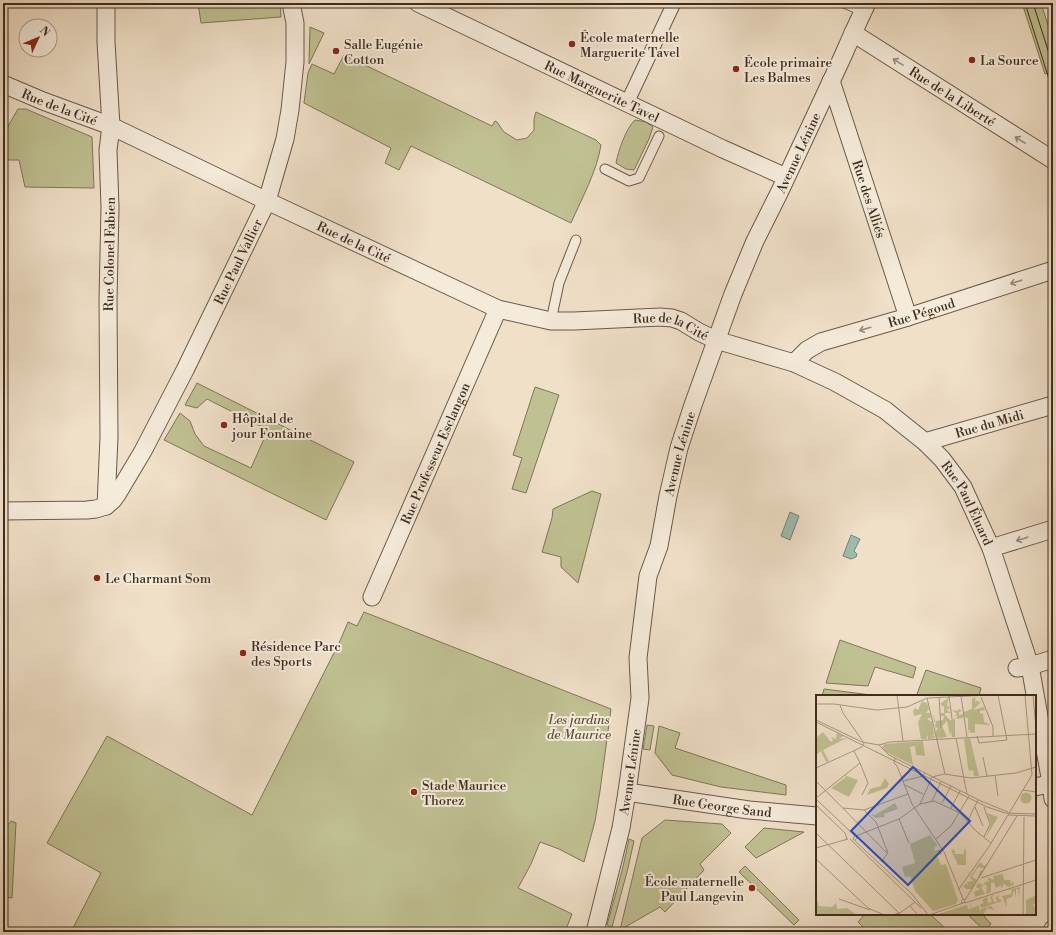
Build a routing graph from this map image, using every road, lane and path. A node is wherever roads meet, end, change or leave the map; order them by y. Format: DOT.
graph roads {
  1 [pos="106,3"];
  2 [pos="291,3"];
  3 [pos="418,3"];
  4 [pos="674,3"];
  5 [pos="844,3"];
  6 [pos="865,7"];
  7 [pos="853,33"];
  8 [pos="831,81"];
  9 [pos="3,84"];
  10 [pos="627,103"];
  11 [pos="111,126"];
  12 [pos="659,136"];
  13 [pos="1053,160"];
  14 [pos="605,169"];
  15 [pos="786,177"];
  16 [pos="267,201"];
  17 [pos="576,240"];
  18 [pos="1053,270"];
  19 [pos="498,309"];
  20 [pos="908,317"];
  21 [pos="551,321"];
  22 [pos="716,340"];
  23 [pos="794,364"];
  24 [pos="1053,405"];
  25 [pos="926,442"];
  26 [pos="109,503"];
  27 [pos="3,512"];
  28 [pos="1053,529"];
  29 [pos="991,548"];
  30 [pos="372,597"];
  31 [pos="1053,659"];
  32 [pos="1023,667"];
  33 [pos="1030,695"];
  34 [pos="1036,721"];
  35 [pos="1036,787"];
  36 [pos="1052,788"];
  37 [pos="627,792"];
  38 [pos="816,816"];
  39 [pos="1053,929"];
  40 [pos="595,932"];
  41 [pos="1052,932"];
  1 -- 11 [label="street, Rue Colonel Fabien"];
  2 -- 16 [label="street, Rue Paul Vallier"];
  3 -- 10 [label="street, Rue Marguerite Tavel"];
  4 -- 10 [label="street"];
  5 -- 6 [label="lane"];
  6 -- 7 [label="street, Avenue Lénine"];
  7 -- 8 [label="street, Avenue Lénine"];
  13 -- 7 [label="street, Rue de la Liberté, one-way"];
  8 -- 15 [label="street, Avenue Lénine"];
  8 -- 20 [label="street, Rue des Alliés"];
  9 -- 11 [label="street, Rue de la Cité"];
  10 -- 15 [label="street, Rue Marguerite Tavel"];
  11 -- 16 [label="street, Rue de la Cité"];
  11 -- 26 [label="street, Rue Colonel Fabien"];
  12 -- 14 [label="lane"];
  15 -- 22 [label="street, Avenue Lénine"];
  16 -- 19 [label="street, Rue de la Cité"];
  16 -- 26 [label="street, Rue Paul Vallier"];
  17 -- 21 [label="lane"];
  18 -- 20 [label="street, Rue Pégoud, one-way"];
  19 -- 21 [label="street, Rue de la Cité"];
  19 -- 30 [label="street, Rue Professeur Esclangon"];
  20 -- 23 [label="street, Rue Pégoud, one-way"];
  21 -- 22 [label="street, Rue de la Cité"];
  22 -- 23 [label="street, Rue Paul Éluard"];
  22 -- 37 [label="street, Avenue Lénine"];
  23 -- 25 [label="street, Rue Paul Éluard"];
  24 -- 25 [label="street, Rue du Midi"];
  25 -- 29 [label="street, Rue Paul Éluard"];
  26 -- 27 [label="street"];
  28 -- 29 [label="street, one-way"];
  29 -- 32 [label="street, Rue Paul Éluard"];
  31 -- 32 [label="street"];
  32 -- 33 [label="street, Rue Paul Éluard"];
  34 -- 36 [label="street, Rue Paul Éluard"];
  35 -- 36 [label="street"];
  37 -- 38 [label="street, Rue George Sand"];
  37 -- 40 [label="street, Avenue Lénine"];
  39 -- 41 [label="street"];
}
